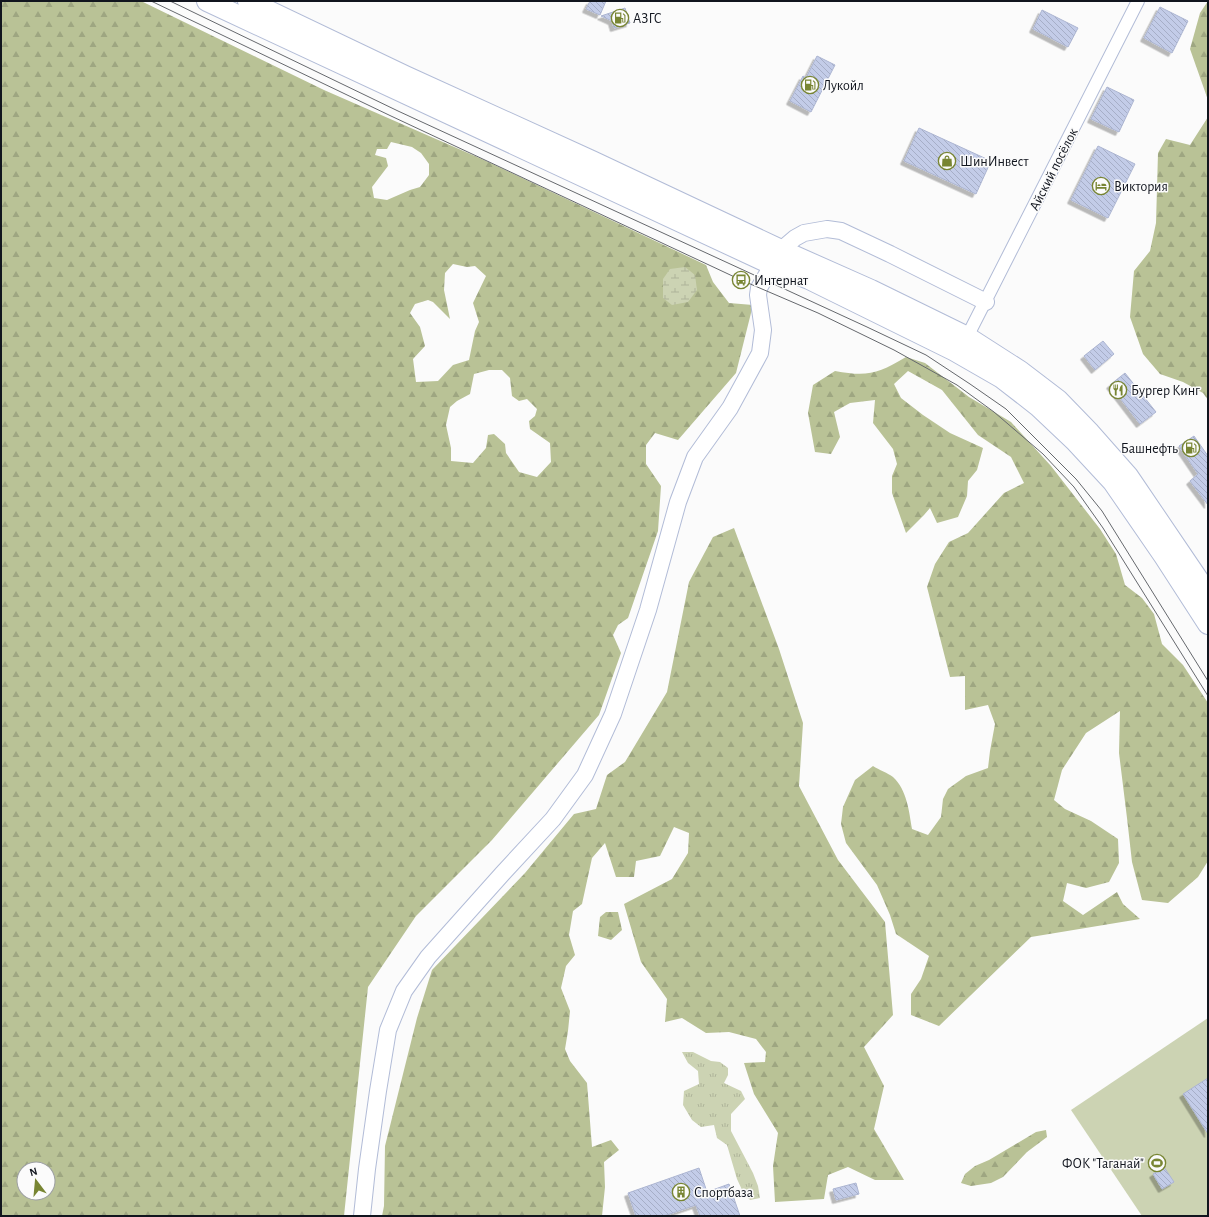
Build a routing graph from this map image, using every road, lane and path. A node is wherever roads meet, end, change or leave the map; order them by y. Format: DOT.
graph roads {
  1 [pos="207,1"];
  2 [pos="248,1"];
  3 [pos="1138,1"];
  4 [pos="783,251"];
  5 [pos="986,302"];
  6 [pos="967,337"];
  7 [pos="1208,594"];
  8 [pos="1208,624"];
  9 [pos="362,1216"];
  1 -- 4 [label="main road"];
  2 -- 4 [label="main road"];
  3 -- 5 [label="street, Айский посёлок"];
  4 -- 5 [label="street"];
  4 -- 6 [label="main road"];
  4 -- 8 [label="main road"];
  4 -- 9 [label="street"];
  5 -- 6 [label="street, Айский посёлок"];
  6 -- 7 [label="main road"];
}
